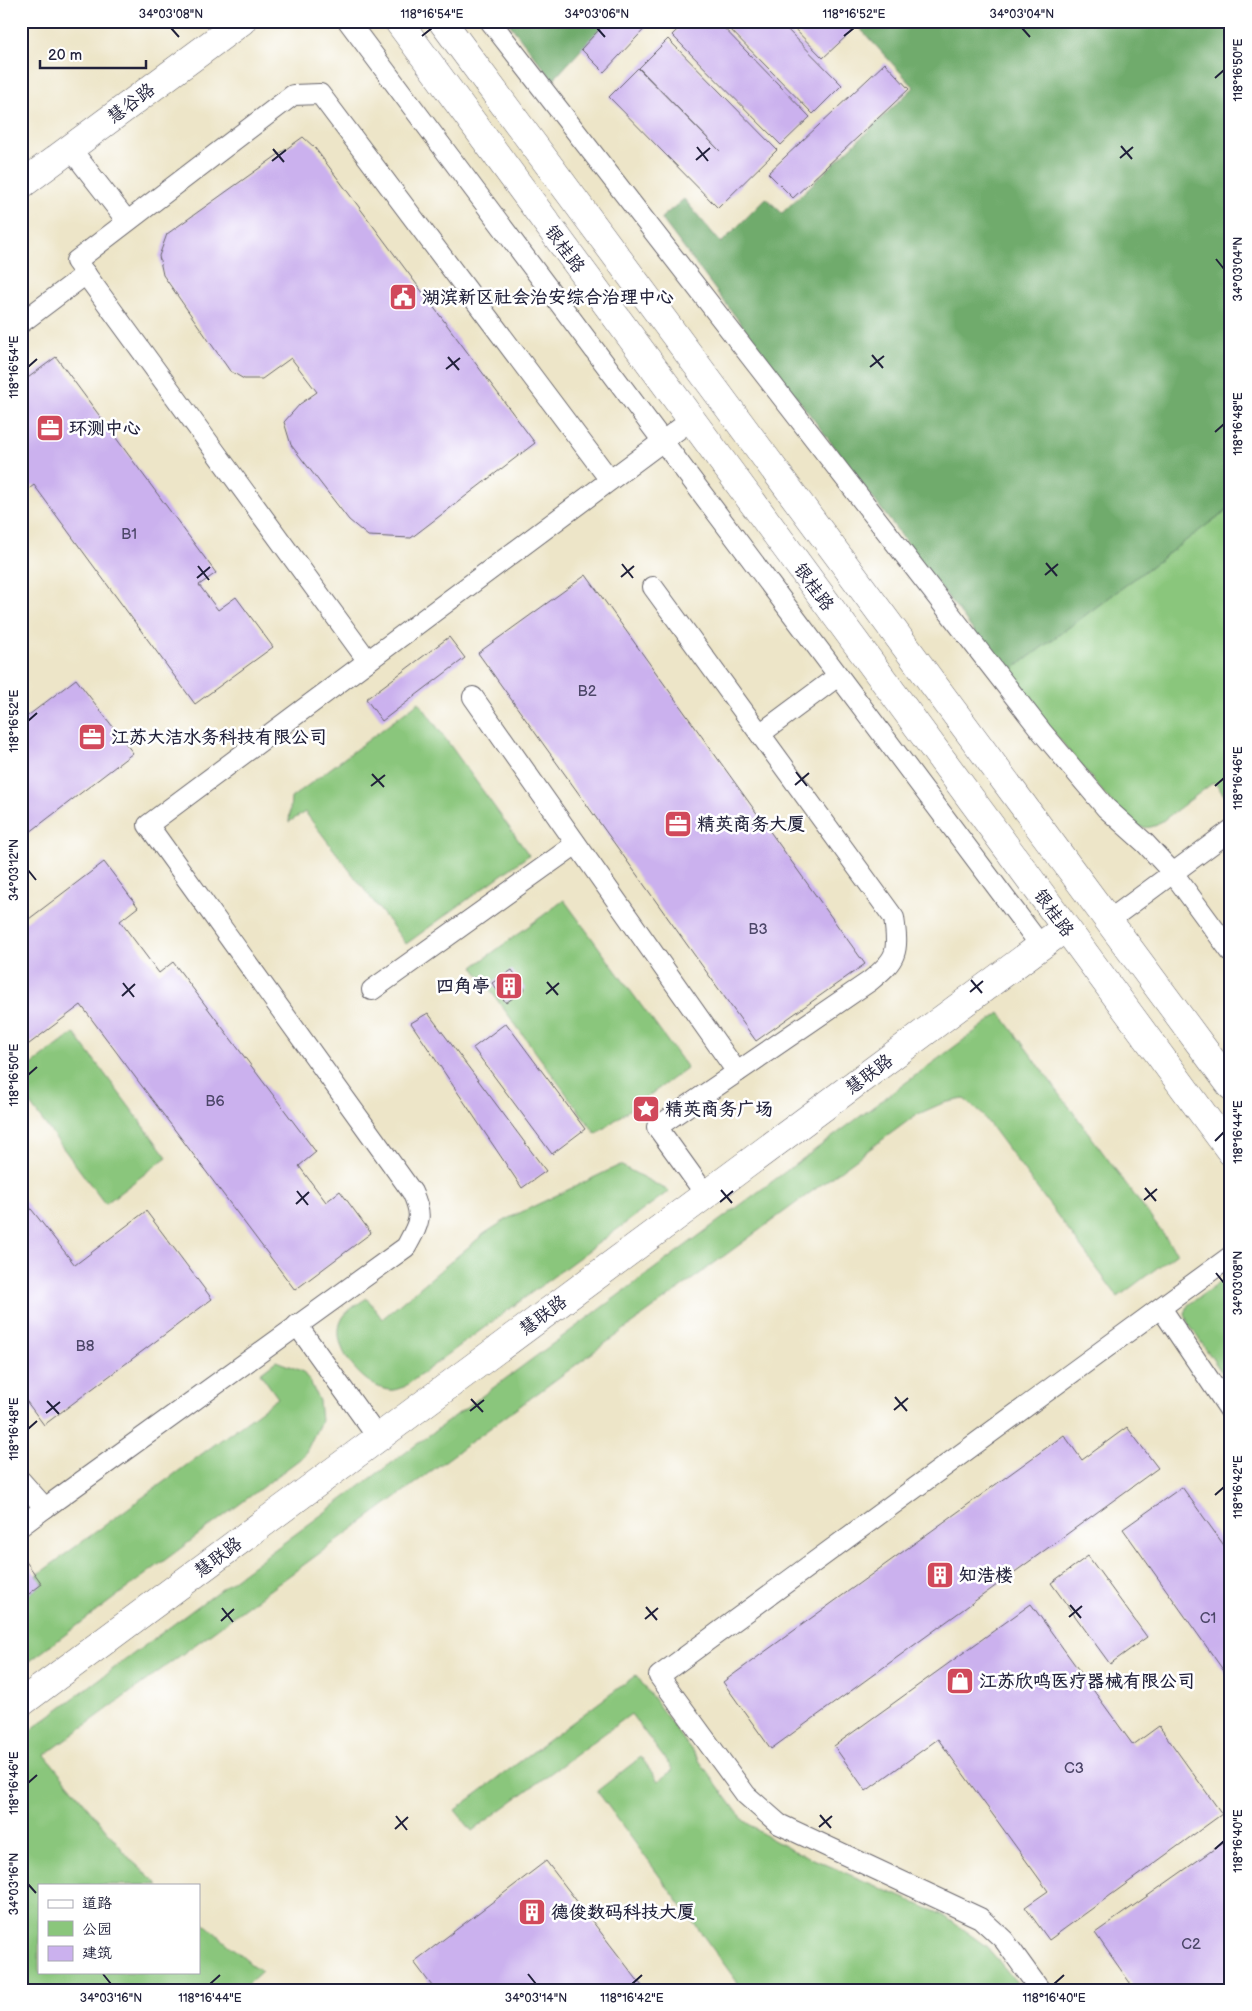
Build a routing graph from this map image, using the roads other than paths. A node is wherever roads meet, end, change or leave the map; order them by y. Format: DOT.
graph roads {
  1 [pos="242,21"];
  2 [pos="348,21"];
  3 [pos="398,21"];
  4 [pos="442,21"];
  5 [pos="490,21"];
  6 [pos="70,148"];
  7 [pos="21,185"];
  8 [pos="127,221"];
  9 [pos="86,274"];
  10 [pos="21,323"];
  11 [pos="691,420"];
  12 [pos="662,441"];
  13 [pos="610,480"];
  14 [pos="653,587"];
  15 [pos="368,660"];
  16 [pos="838,676"];
  17 [pos="473,697"];
  18 [pos="760,734"];
  19 [pos="1230,831"];
  20 [pos="576,844"];
  21 [pos="1173,873"];
  22 [pos="1108,921"];
  23 [pos="1065,928"];
  24 [pos="1040,946"];
  25 [pos="1231,952"];
  26 [pos="372,990"];
  27 [pos="737,1072"];
  28 [pos="1231,1086"];
  29 [pos="1231,1152"];
  30 [pos="706,1195"];
  31 [pos="1231,1256"];
  32 [pos="1161,1308"];
  33 [pos="297,1325"];
  34 [pos="1231,1412"];
  35 [pos="378,1438"];
  36 [pos="21,1481"];
  37 [pos="45,1508"];
  38 [pos="21,1526"];
  39 [pos="21,1703"];
  40 [pos="1040,1990"];
  1 -- 6 [label="street, 慧谷路"];
  2 -- 12 [label="lane"];
  3 -- 11 [label="street, 银桂路"];
  4 -- 22 [label="street, 银桂路"];
  5 -- 21 [label="lane"];
  6 -- 7 [label="street, 慧谷路"];
  6 -- 8 [label="lane"];
  8 -- 9 [label="lane"];
  8 -- 13 [label="lane"];
  9 -- 10 [label="lane"];
  9 -- 15 [label="lane"];
  11 -- 12 [label="lane"];
  11 -- 23 [label="street, 银桂路"];
  12 -- 13 [label="lane"];
  12 -- 16 [label="lane"];
  13 -- 15 [label="lane"];
  14 -- 18 [label="lane"];
  15 -- 33 [label="lane"];
  16 -- 18 [label="lane"];
  16 -- 24 [label="lane"];
  17 -- 20 [label="lane"];
  18 -- 27 [label="lane"];
  19 -- 21 [label="lane"];
  20 -- 26 [label="lane"];
  20 -- 27 [label="lane"];
  21 -- 22 [label="lane"];
  21 -- 25 [label="lane"];
  22 -- 28 [label="street, 银桂路"];
  23 -- 24 [label="street, 慧联路"];
  23 -- 29 [label="street, 银桂路"];
  24 -- 30 [label="street, 慧联路"];
  27 -- 30 [label="lane"];
  30 -- 35 [label="street, 慧联路"];
  31 -- 32 [label="lane"];
  32 -- 34 [label="lane"];
  32 -- 40 [label="lane"];
  33 -- 35 [label="lane"];
  33 -- 37 [label="lane"];
  35 -- 39 [label="street, 慧联路"];
  36 -- 37 [label="lane"];
  37 -- 38 [label="lane"];
}
